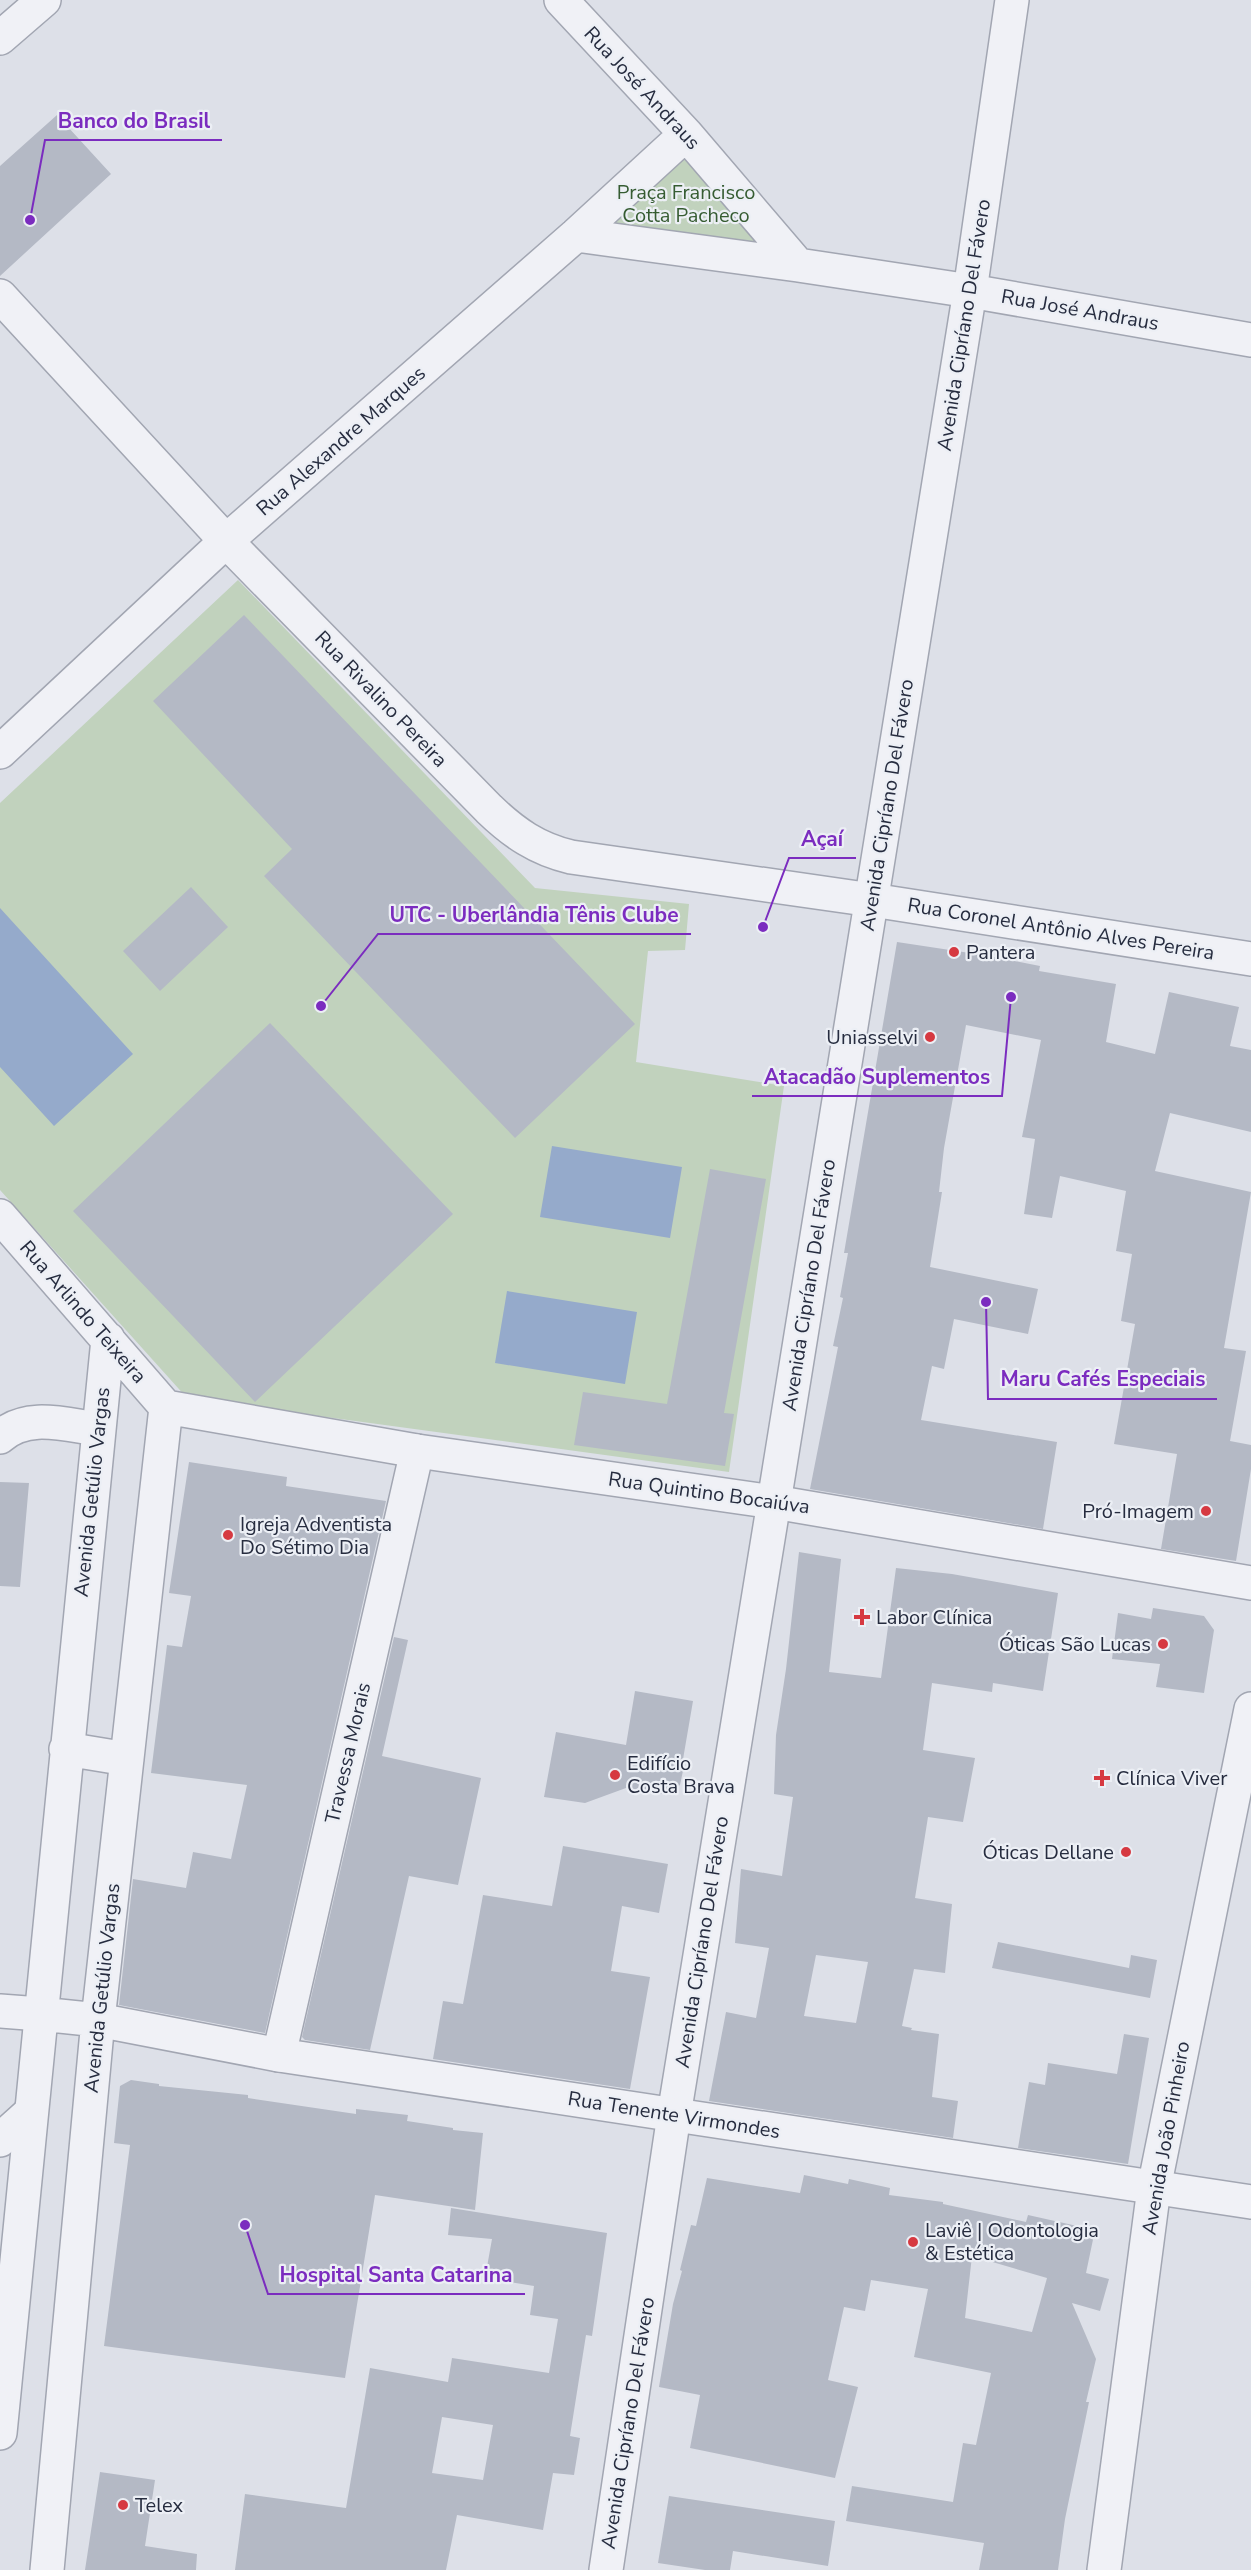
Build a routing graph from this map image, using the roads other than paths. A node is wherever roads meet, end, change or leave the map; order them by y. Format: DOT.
graph roads {
  1 [pos="44,0"];
  2 [pos="561,0"];
  3 [pos="1012,0"];
  4 [pos="0,39"];
  5 [pos="686,134"];
  6 [pos="576,235"];
  7 [pos="798,265"];
  8 [pos="970,291"];
  9 [pos="0,296"];
  10 [pos="1251,340"];
  11 [pos="226,541"];
  12 [pos="0,752"];
  13 [pos="872,900"];
  14 [pos="1251,959"];
  15 [pos="0,1216"];
  16 [pos="108,1338"];
  17 [pos="166,1407"];
  18 [pos="99,1429"];
  19 [pos="0,1437"];
  20 [pos="417,1451"];
  21 [pos="774,1502"];
  22 [pos="1251,1582"];
  23 [pos="1251,1709"];
  24 [pos="66,1749"];
  25 [pos="127,1760"];
  26 [pos="0,2011"];
  27 [pos="40,2014"];
  28 [pos="98,2020"];
  29 [pos="279,2055"];
  30 [pos="30,2112"];
  31 [pos="674,2115"];
  32 [pos="0,2140"];
  33 [pos="1154,2188"];
  34 [pos="1251,2202"];
  35 [pos="0,2433"];
  36 [pos="47,2570"];
  37 [pos="606,2570"];
  38 [pos="1104,2570"];
  1 -- 4 [label="street"];
  2 -- 5 [label="street, Rua José Andraus"];
  3 -- 8 [label="street, Avenida Cipríano Del Fávero"];
  5 -- 6 [label="street, Rua Alexandre Marques"];
  5 -- 7 [label="street, Rua José Andraus"];
  6 -- 7 [label="street"];
  6 -- 11 [label="street, Rua Alexandre Marques"];
  7 -- 8 [label="street, Rua José Andraus"];
  8 -- 10 [label="street, Rua José Andraus"];
  8 -- 13 [label="street, Avenida Cipríano Del Fávero"];
  9 -- 11 [label="street, Rua Rivalino Pereira"];
  11 -- 12 [label="street, Rua Alexandre Marques"];
  11 -- 13 [label="street, Rua Rivalino Pereira"];
  13 -- 14 [label="street, Rua Coronel Antônio Alves Pereira"];
  13 -- 21 [label="street, Avenida Cipríano Del Fávero"];
  15 -- 16 [label="street, Rua Arlindo Teixeira"];
  16 -- 17 [label="street, Rua Arlindo Teixeira"];
  16 -- 18 [label="street, Avenida Getúlio Vargas"];
  17 -- 20 [label="street, Rua Quintino Bocaiúva"];
  17 -- 25 [label="street, Avenida Getúlio Vargas"];
  18 -- 19 [label="street"];
  18 -- 24 [label="street, Avenida Getúlio Vargas"];
  20 -- 21 [label="street, Rua Quintino Bocaiúva"];
  20 -- 29 [label="street, Travessa Morais"];
  21 -- 22 [label="street, Rua Quintino Bocaiúva"];
  21 -- 31 [label="street, Avenida Cipríano Del Fávero"];
  23 -- 33 [label="street, Avenida João Pinheiro"];
  24 -- 25 [label="street"];
  24 -- 27 [label="street, Avenida Getúlio Vargas"];
  25 -- 28 [label="street, Avenida Getúlio Vargas"];
  26 -- 27 [label="street, Rua Tenente Virmondes"];
  27 -- 28 [label="street, Rua Tenente Virmondes"];
  27 -- 30 [label="street, Avenida Getúlio Vargas"];
  28 -- 29 [label="street, Rua Tenente Virmondes"];
  28 -- 36 [label="street, Avenida Getúlio Vargas"];
  29 -- 31 [label="street, Rua Tenente Virmondes"];
  30 -- 32 [label="street"];
  30 -- 35 [label="street, Avenida Getúlio Vargas"];
  31 -- 33 [label="street, Rua Tenente Virmondes"];
  31 -- 37 [label="street, Avenida Cipríano Del Fávero"];
  33 -- 34 [label="street, Rua Tenente Virmondes"];
  33 -- 38 [label="street, Avenida João Pinheiro"];
}
